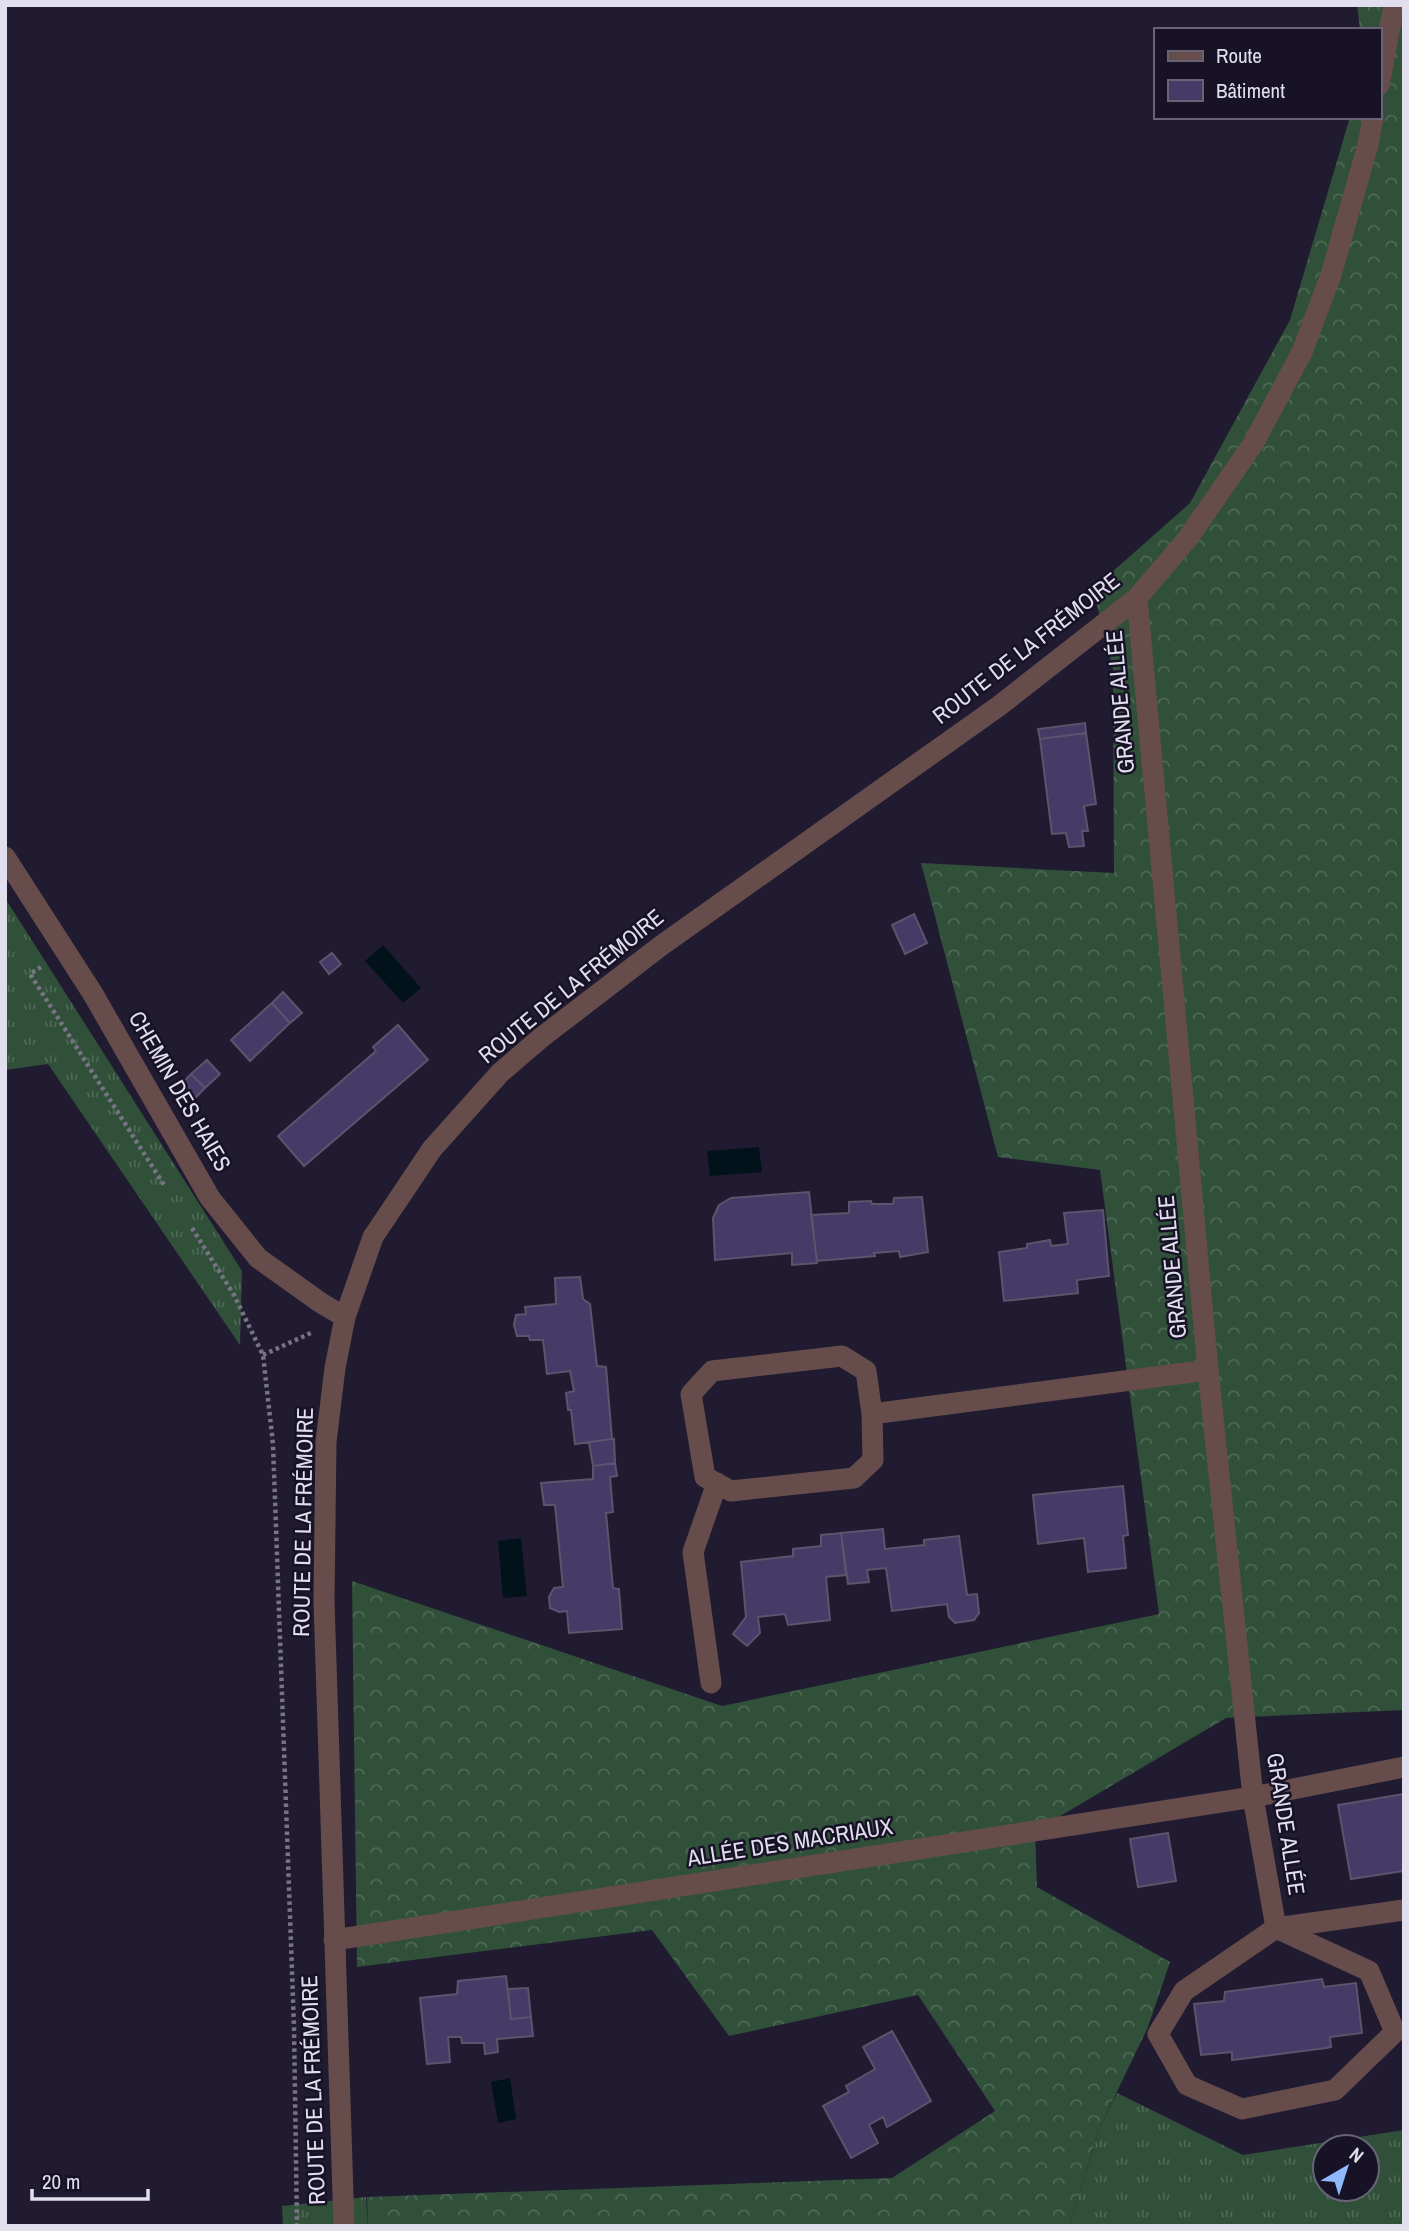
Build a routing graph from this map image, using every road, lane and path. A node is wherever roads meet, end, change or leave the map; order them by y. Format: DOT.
graph roads {
  1 [pos="1394,5"];
  2 [pos="1381,74"];
  3 [pos="1373,119"];
  4 [pos="1137,598"];
  5 [pos="5,857"];
  6 [pos="67,952"];
  7 [pos="168,1192"];
  8 [pos="190,1226"];
  9 [pos="345,1317"];
  10 [pos="263,1355"];
  11 [pos="1208,1370"];
  12 [pos="872,1414"];
  13 [pos="717,1483"];
  14 [pos="710,1683"];
  15 [pos="1404,1766"];
  16 [pos="1253,1797"];
  17 [pos="1404,1910"];
  18 [pos="1276,1928"];
  19 [pos="334,1940"];
  20 [pos="297,2226"];
  21 [pos="344,2226"];
  1 -- 2 [label="street"];
  3 -- 4 [label="street, ROUTE DE LA FRÉMOIRE"];
  4 -- 9 [label="street, ROUTE DE LA FRÉMOIRE"];
  4 -- 11 [label="street, GRANDE ALLÉE"];
  5 -- 6 [label="street, CHEMIN DES HAIES"];
  6 -- 7 [label="path"];
  6 -- 9 [label="street, CHEMIN DES HAIES"];
  8 -- 10 [label="path"];
  9 -- 10 [label="path"];
  9 -- 19 [label="street, ROUTE DE LA FRÉMOIRE"];
  10 -- 20 [label="path"];
  11 -- 12 [label="street"];
  11 -- 16 [label="street, GRANDE ALLÉE"];
  12 -- 13 [label="street"];
  12 -- 13 [label="street"];
  13 -- 14 [label="street"];
  15 -- 16 [label="street, ALLÉE DES MACRIAUX"];
  16 -- 18 [label="street, GRANDE ALLÉE"];
  16 -- 19 [label="street, ALLÉE DES MACRIAUX"];
  17 -- 18 [label="street"];
  18 -- 18 [label="street"];
  19 -- 21 [label="street, ROUTE DE LA FRÉMOIRE"];
}
